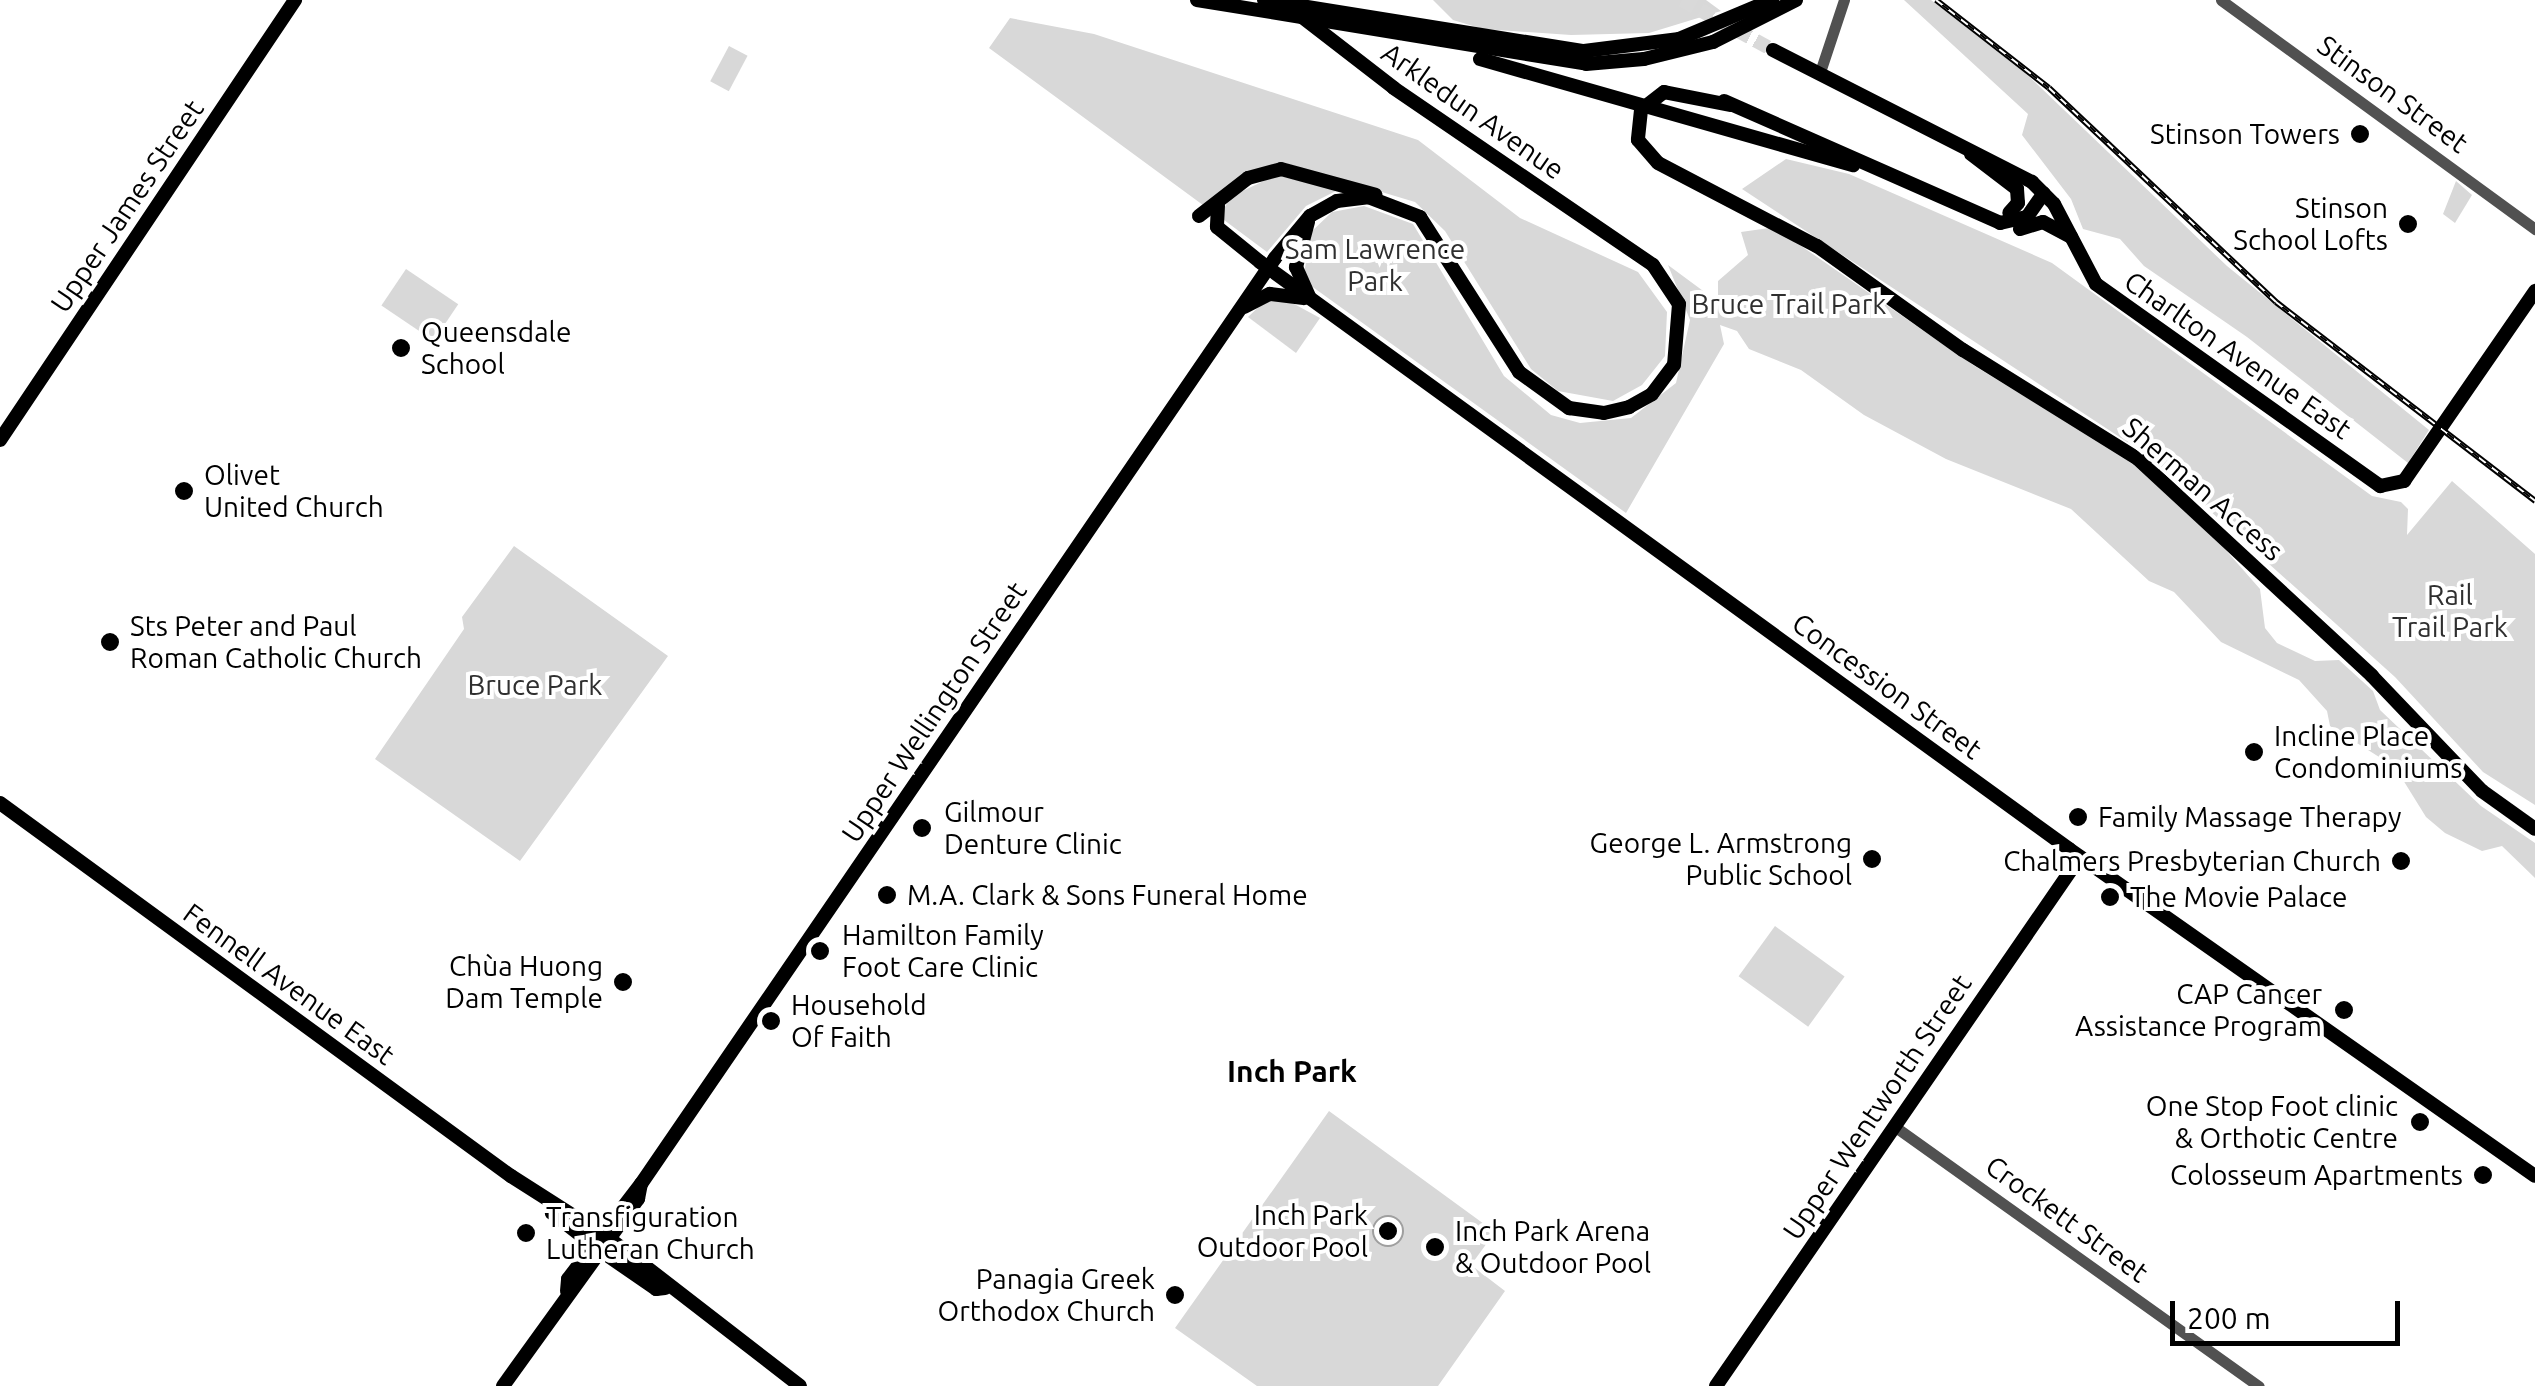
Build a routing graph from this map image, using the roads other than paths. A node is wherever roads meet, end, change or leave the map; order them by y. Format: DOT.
graph roads {
  1 [pos="295,0"];
  2 [pos="1197,0"];
  3 [pos="1264,0"];
  4 [pos="1280,0"];
  5 [pos="1772,0"];
  6 [pos="1796,0"];
  7 [pos="1844,0"];
  8 [pos="2221,0"];
  9 [pos="1368,30"];
  10 [pos="1773,50"];
  11 [pos="1820,72"];
  12 [pos="1968,150"];
  13 [pos="1871,169"];
  14 [pos="2044,194"];
  15 [pos="1386,200"];
  16 [pos="1218,206"];
  17 [pos="1972,211"];
  18 [pos="2009,212"];
  19 [pos="1199,216"];
  20 [pos="1310,216"];
  21 [pos="2535,229"];
  22 [pos="2071,237"];
  23 [pos="1268,268"];
  24 [pos="2535,292"];
  25 [pos="1312,300"];
  26 [pos="1236,314"];
  27 [pos="0,440"];
  28 [pos="0,803"];
  29 [pos="2535,828"];
  30 [pos="2080,856"];
  31 [pos="1894,1126"];
  32 [pos="2535,1176"];
  33 [pos="601,1242"];
  34 [pos="503,1386"];
  35 [pos="800,1386"];
  36 [pos="1716,1386"];
  37 [pos="2260,1386"];
  1 -- 27 [label="main road, Upper James Street"];
  2 -- 9 [label="main road"];
  3 -- 5 [label="main road"];
  4 -- 15 [label="main road, Arkledun Avenue"];
  6 -- 9 [label="main road"];
  7 -- 11 [label="street"];
  8 -- 21 [label="street, Stinson Street"];
  9 -- 13 [label="main road"];
  10 -- 11 [label="main road, Charlton Avenue East"];
  11 -- 12 [label="main road, Charlton Avenue East"];
  12 -- 14 [label="main road, Charlton Avenue East"];
  12 -- 18 [label="main road"];
  13 -- 17 [label="main road, Sherman Access"];
  13 -- 29 [label="main road, Sherman Access"];
  14 -- 17 [label="main road, Sherman Access"];
  14 -- 18 [label="main road, Sherman Access"];
  14 -- 22 [label="main road, Charlton Avenue East"];
  15 -- 16 [label="main road, Arkledun Avenue"];
  15 -- 20 [label="main road"];
  16 -- 19 [label="main road, Arkledun Avenue"];
  16 -- 23 [label="main road, Concession Street"];
  17 -- 18 [label="main road, Sherman Access"];
  17 -- 22 [label="main road"];
  20 -- 23 [label="main road, Upper Wellington Street"];
  20 -- 25 [label="main road"];
  22 -- 24 [label="main road, Charlton Avenue East"];
  23 -- 25 [label="main road, Concession Street"];
  23 -- 26 [label="main road, Upper Wellington Street"];
  25 -- 26 [label="main road"];
  25 -- 30 [label="main road, Concession Street"];
  26 -- 33 [label="main road, Upper Wellington Street"];
  28 -- 33 [label="main road, Fennell Avenue East"];
  30 -- 31 [label="main road, Upper Wentworth Street"];
  30 -- 32 [label="main road, Concession Street"];
  31 -- 36 [label="main road, Upper Wentworth Street"];
  31 -- 37 [label="street, Crockett Street"];
  33 -- 34 [label="main road, Upper Wellington Street"];
  33 -- 35 [label="main road, Fennell Avenue East"];
}
